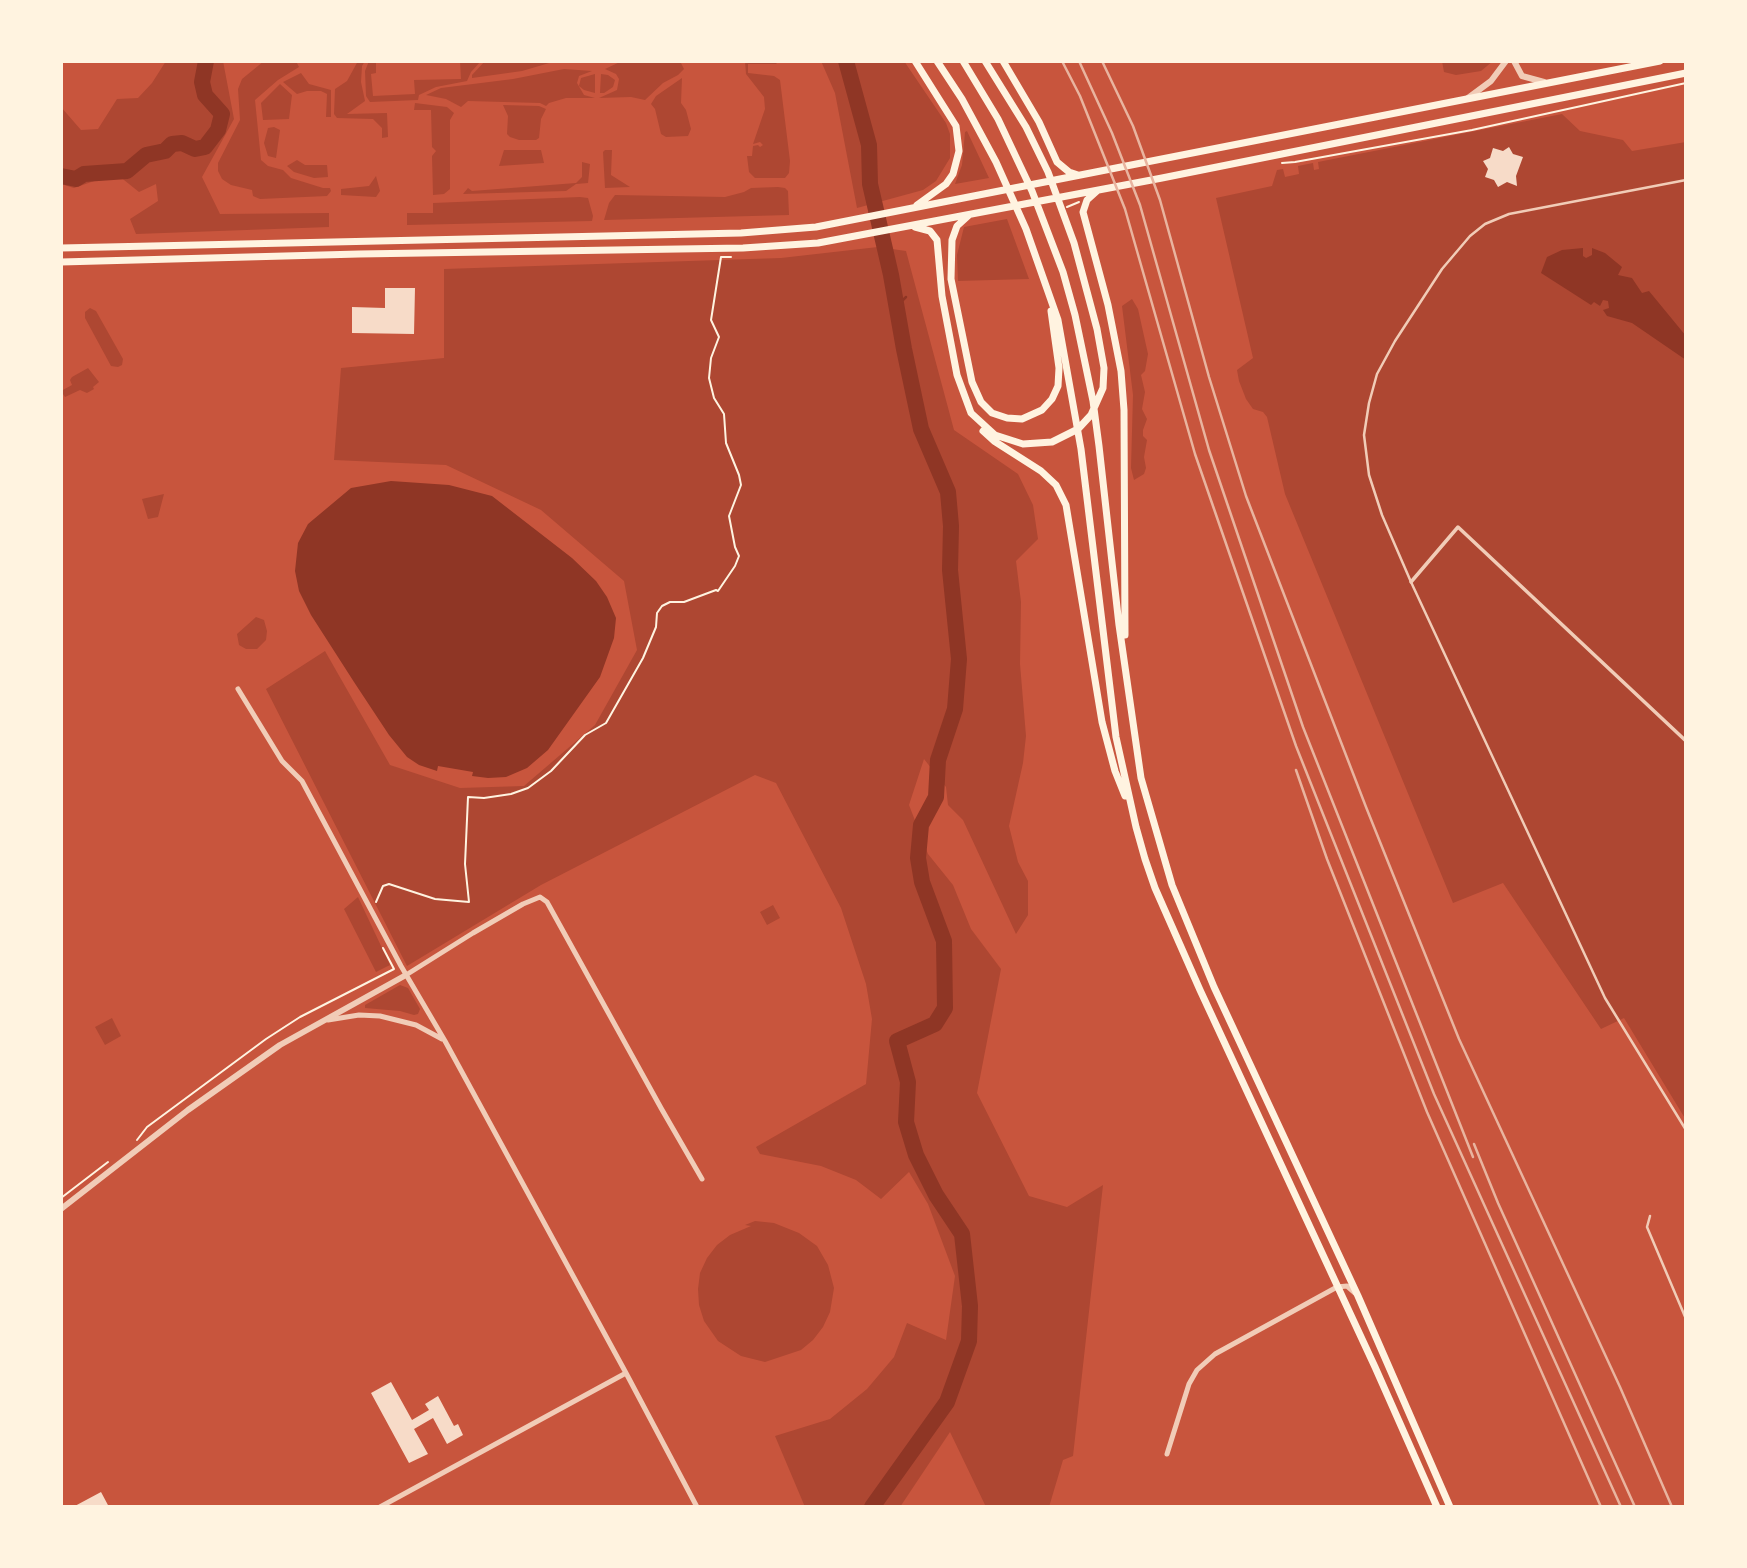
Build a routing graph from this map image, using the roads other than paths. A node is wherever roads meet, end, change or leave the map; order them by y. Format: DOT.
graph roads {
  1 [pos="915,61"];
  2 [pos="937,61"];
  3 [pos="963,61"];
  4 [pos="985,61"];
  5 [pos="1003,61"];
  6 [pos="1506,61"];
  7 [pos="1514,61"];
  8 [pos="1660,61"];
  9 [pos="1686,73"];
  10 [pos="1553,82"];
  11 [pos="1462,101"];
  12 [pos="1085,175"];
  13 [pos="1686,180"];
  14 [pos="1101,189"];
  15 [pos="908,210"];
  16 [pos="971,214"];
  17 [pos="910,226"];
  18 [pos="61,248"];
  19 [pos="61,262"];
  20 [pos="1048,288"];
  21 [pos="971,413"];
  22 [pos="1411,582"];
  23 [pos="1125,667"];
  24 [pos="238,689"];
  25 [pos="1686,741"];
  26 [pos="1134,818"];
  27 [pos="406,975"];
  28 [pos="317,1022"];
  29 [pos="445,1041"];
  30 [pos="1686,1130"];
  31 [pos="702,1179"];
  32 [pos="61,1209"];
  33 [pos="1650,1216"];
  34 [pos="1337,1287"];
  35 [pos="1358,1296"];
  36 [pos="1686,1319"];
  37 [pos="626,1373"];
  38 [pos="1167,1454"];
  39 [pos="380,1507"];
  40 [pos="696,1507"];
  41 [pos="1437,1507"];
  42 [pos="1450,1507"];
  1 -- 15 [label="main road"];
  2 -- 20 [label="main road"];
  3 -- 23 [label="main road"];
  4 -- 21 [label="main road"];
  5 -- 12 [label="main road"];
  6 -- 11 [label="street"];
  7 -- 10 [label="street"];
  8 -- 10 [label="main road"];
  9 -- 14 [label="main road"];
  10 -- 11 [label="main road"];
  11 -- 12 [label="main road"];
  12 -- 15 [label="main road"];
  13 -- 22 [label="lane"];
  14 -- 16 [label="main road"];
  14 -- 23 [label="main road"];
  15 -- 18 [label="main road"];
  16 -- 17 [label="main road"];
  16 -- 20 [label="main road"];
  17 -- 19 [label="main road"];
  17 -- 21 [label="main road"];
  20 -- 26 [label="main road"];
  21 -- 26 [label="main road"];
  22 -- 25 [label="street"];
  22 -- 30 [label="lane"];
  23 -- 35 [label="main road"];
  24 -- 27 [label="street"];
  26 -- 34 [label="main road"];
  27 -- 28 [label="street"];
  27 -- 29 [label="street"];
  27 -- 31 [label="street"];
  28 -- 29 [label="street"];
  28 -- 32 [label="street"];
  29 -- 37 [label="street"];
  33 -- 36 [label="lane"];
  34 -- 35 [label="street"];
  34 -- 38 [label="street"];
  34 -- 41 [label="main road"];
  35 -- 42 [label="main road"];
  37 -- 39 [label="street"];
  37 -- 40 [label="street"];
}
